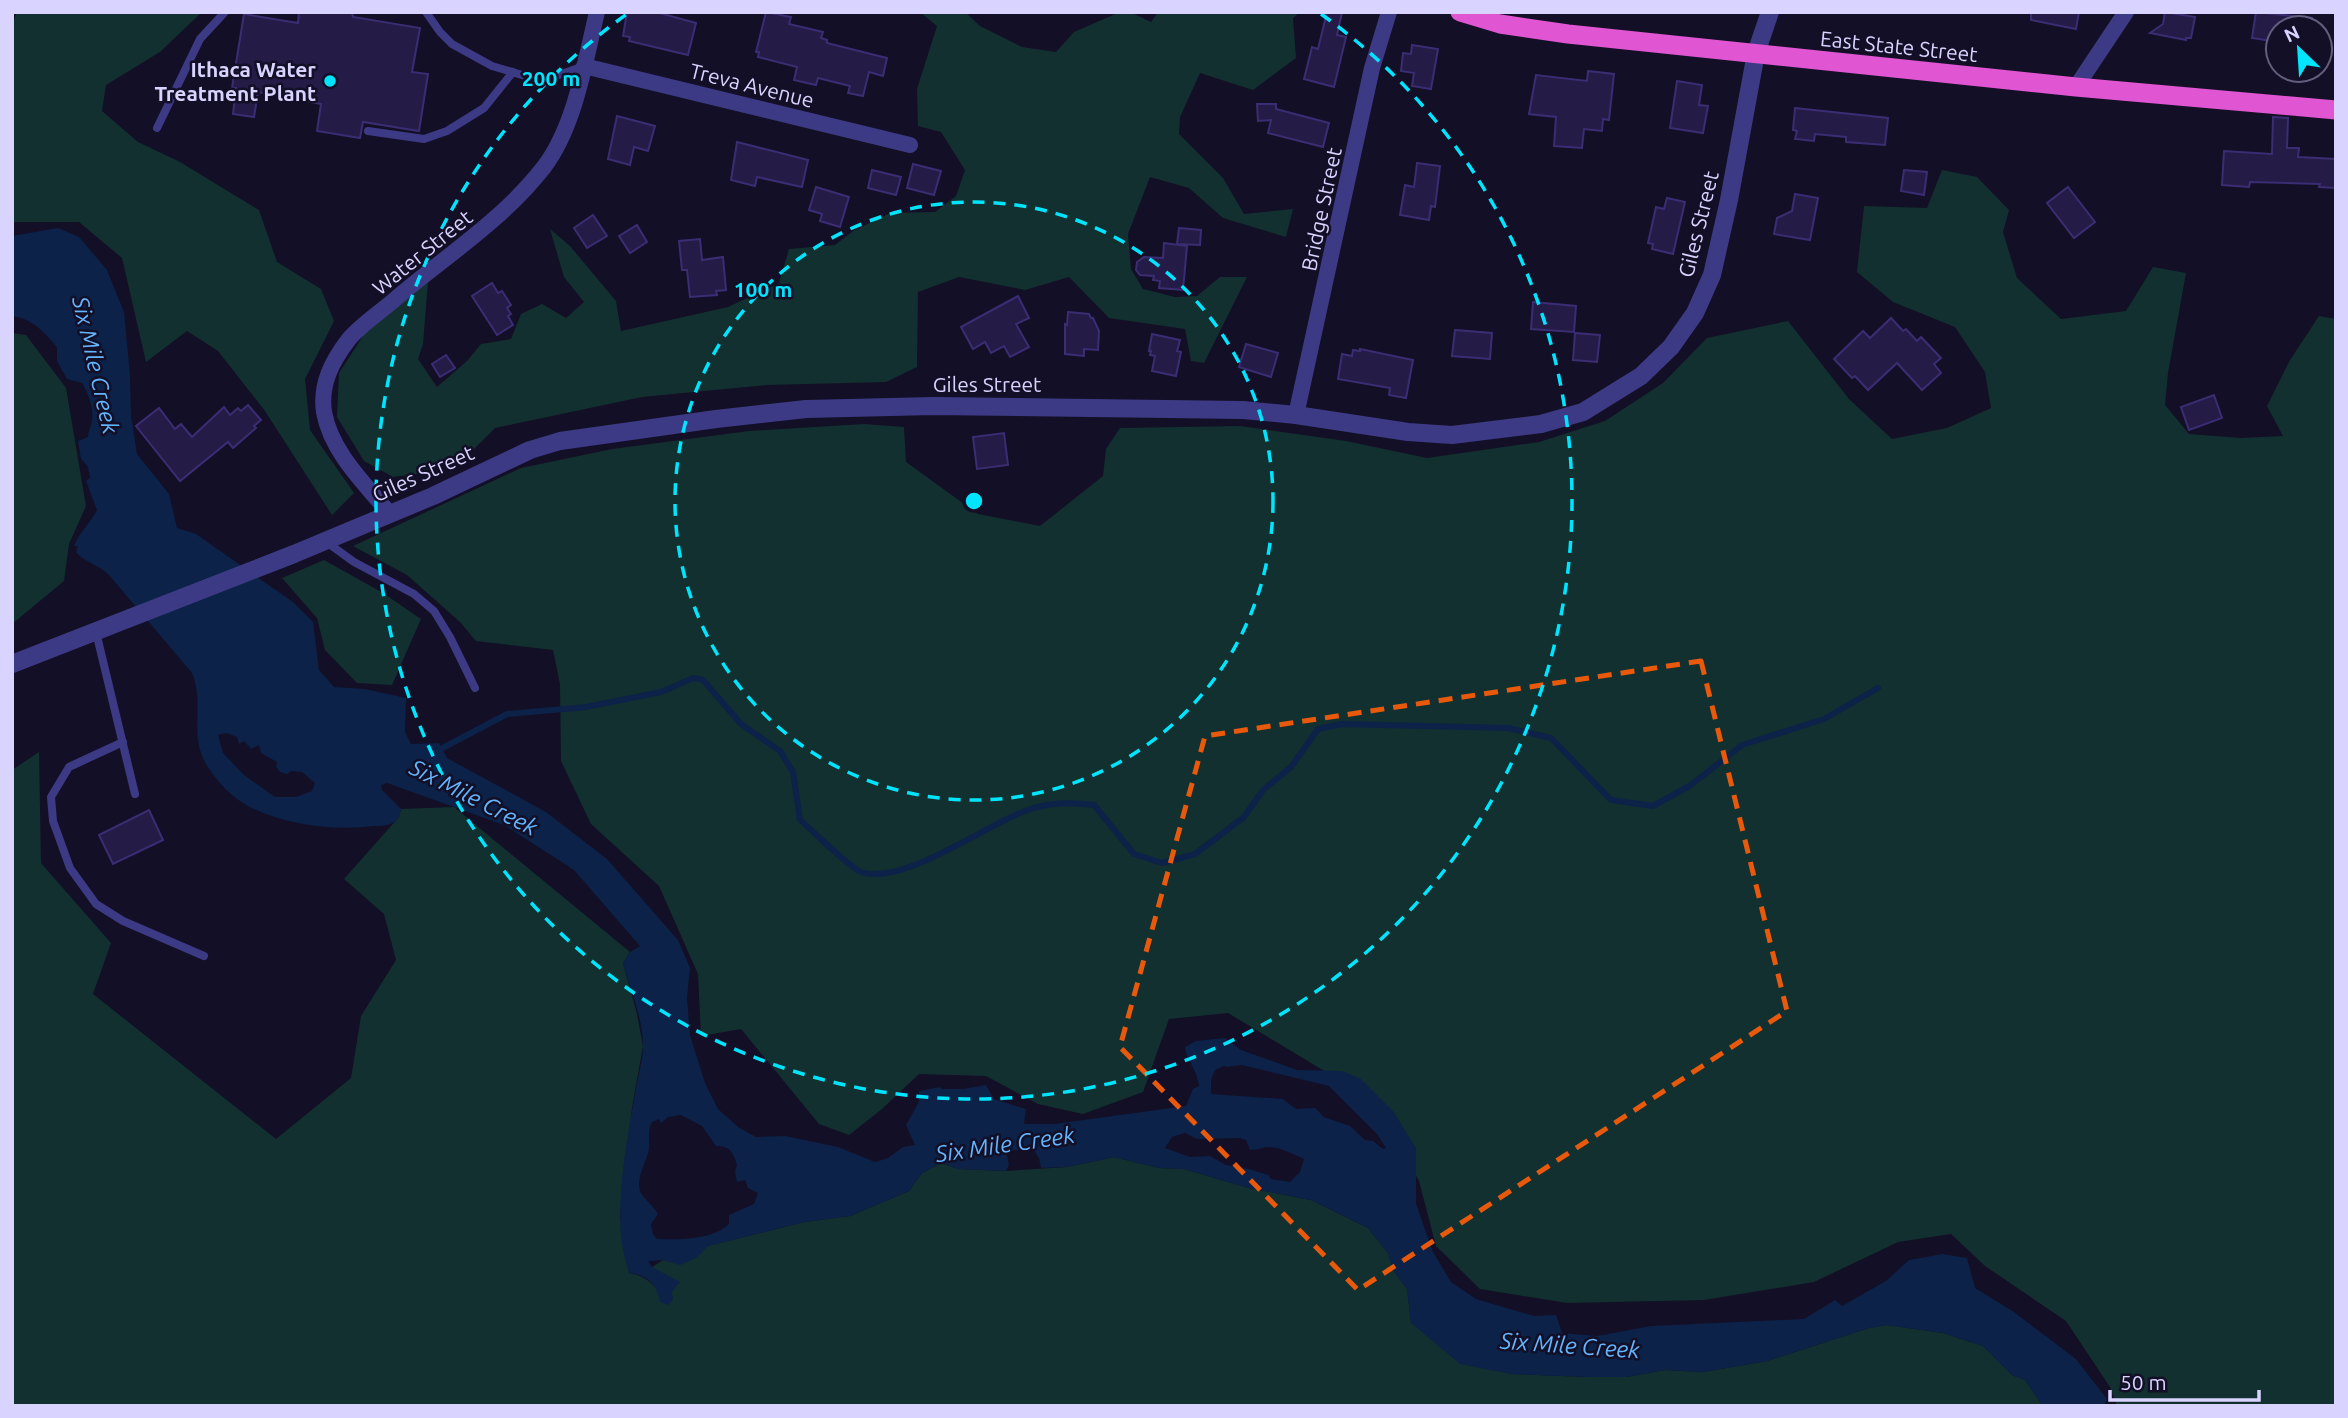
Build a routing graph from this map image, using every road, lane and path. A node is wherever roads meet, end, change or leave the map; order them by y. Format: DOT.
graph roads {
  1 [pos="225,12"];
  2 [pos="426,12"];
  3 [pos="597,12"];
  4 [pos="1389,12"];
  5 [pos="1460,12"];
  6 [pos="1770,12"];
  7 [pos="2126,12"];
  8 [pos="1756,53"];
  9 [pos="584,66"];
  10 [pos="513,72"];
  11 [pos="2076,87"];
  12 [pos="2336,110"];
  13 [pos="157,128"];
  14 [pos="368,131"];
  15 [pos="910,145"];
  16 [pos="1296,415"];
  17 [pos="390,514"];
  18 [pos="325,541"];
  19 [pos="102,630"];
  20 [pos="12,664"];
  21 [pos="475,688"];
  22 [pos="123,742"];
  23 [pos="135,794"];
  24 [pos="204,956"];
  1 -- 13 [label="lane"];
  2 -- 10 [label="lane"];
  3 -- 9 [label="street, Water Street"];
  4 -- 16 [label="street, Bridge Street"];
  5 -- 8 [label="highway, East State Street"];
  6 -- 8 [label="street, Giles Street"];
  7 -- 11 [label="street"];
  8 -- 11 [label="highway, East State Street"];
  8 -- 16 [label="street, Giles Street"];
  9 -- 10 [label="lane"];
  9 -- 15 [label="street, Treva Avenue"];
  9 -- 17 [label="street, Water Street"];
  10 -- 14 [label="lane"];
  11 -- 12 [label="highway, East State Street"];
  16 -- 17 [label="street, Giles Street"];
  17 -- 18 [label="street, Giles Street"];
  18 -- 19 [label="street, Giles Street"];
  18 -- 21 [label="lane"];
  19 -- 20 [label="street, Giles Street"];
  19 -- 22 [label="lane"];
  22 -- 23 [label="lane"];
  22 -- 24 [label="lane"];
}
